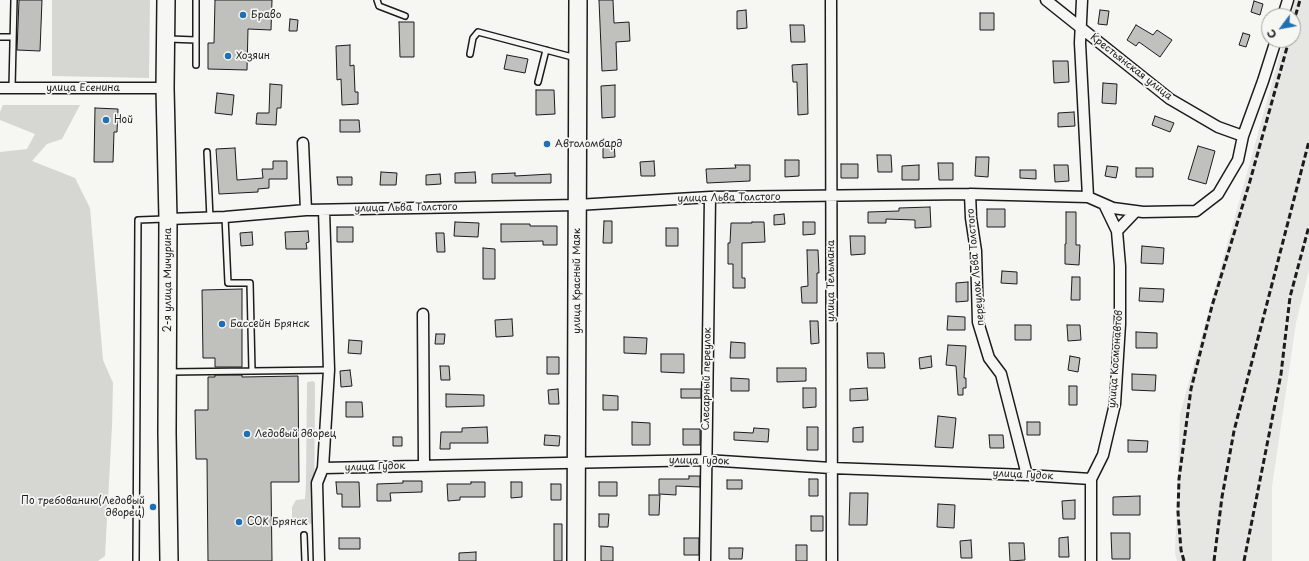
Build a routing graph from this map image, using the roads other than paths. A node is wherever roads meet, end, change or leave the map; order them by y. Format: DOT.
graph roads {
  1 [pos="14,0"];
  2 [pos="166,0"];
  3 [pos="196,0"];
  4 [pos="377,0"];
  5 [pos="578,0"];
  6 [pos="831,0"];
  7 [pos="1046,0"];
  8 [pos="1082,0"];
  9 [pos="405,16"];
  10 [pos="1080,28"];
  11 [pos="0,37"];
  12 [pos="14,37"];
  13 [pos="166,39"];
  14 [pos="196,40"];
  15 [pos="1273,48"];
  16 [pos="546,50"];
  17 [pos="470,54"];
  18 [pos="578,58"];
  19 [pos="196,65"];
  20 [pos="538,82"];
  21 [pos="0,88"];
  22 [pos="12,88"];
  23 [pos="165,88"];
  24 [pos="1243,136"];
  25 [pos="303,142"];
  26 [pos="207,152"];
  27 [pos="970,194"];
  28 [pos="831,196"];
  29 [pos="710,197"];
  30 [pos="1088,197"];
  31 [pos="1104,204"];
  32 [pos="577,205"];
  33 [pos="306,210"];
  34 [pos="324,210"];
  35 [pos="1136,211"];
  36 [pos="225,217"];
  37 [pos="210,218"];
  38 [pos="168,219"];
  39 [pos="1117,231"];
  40 [pos="423,314"];
  41 [pos="329,370"];
  42 [pos="252,371"];
  43 [pos="168,372"];
  44 [pos="706,460"];
  45 [pos="576,463"];
  46 [pos="424,465"];
  47 [pos="323,468"];
  48 [pos="833,468"];
  49 [pos="1027,475"];
  50 [pos="1091,479"];
  51 [pos="304,535"];
  52 [pos="136,561"];
  53 [pos="168,561"];
  54 [pos="305,561"];
  55 [pos="318,561"];
  56 [pos="576,561"];
  57 [pos="706,561"];
  58 [pos="832,561"];
  59 [pos="1091,561"];
  1 -- 12 [label="lane"];
  2 -- 13 [label="main road, 2-я улица Мичурина"];
  3 -- 14 [label="lane"];
  4 -- 9 [label="lane"];
  5 -- 18 [label="main road, улица Красный Маяк"];
  6 -- 28 [label="street, улица Тельмана"];
  7 -- 10 [label="street, Крестьянская улица"];
  8 -- 10 [label="street"];
  10 -- 24 [label="street, Крестьянская улица"];
  10 -- 30 [label="street"];
  11 -- 12 [label="lane"];
  12 -- 22 [label="lane"];
  13 -- 14 [label="lane"];
  13 -- 23 [label="main road, 2-я улица Мичурина"];
  14 -- 19 [label="lane"];
  15 -- 24 [label="street"];
  16 -- 17 [label="lane"];
  16 -- 18 [label="lane"];
  16 -- 20 [label="lane"];
  18 -- 32 [label="main road, улица Красный Маяк"];
  21 -- 22 [label="street, улица Есенина"];
  22 -- 23 [label="street, улица Есенина"];
  23 -- 38 [label="main road, 2-я улица Мичурина"];
  24 -- 35 [label="street, улица Льва Толстого"];
  25 -- 33 [label="street"];
  26 -- 37 [label="lane"];
  27 -- 28 [label="street, улица Льва Толстого"];
  27 -- 30 [label="street, улица Льва Толстого"];
  27 -- 49 [label="street, переулок Льва Толстого"];
  28 -- 29 [label="street, улица Льва Толстого"];
  28 -- 48 [label="street, улица Тельмана"];
  29 -- 32 [label="street, улица Льва Толстого"];
  29 -- 44 [label="street, Слесарный переулок"];
  30 -- 31 [label="street, улица Льва Толстого"];
  31 -- 35 [label="street, улица Льва Толстого"];
  31 -- 39 [label="street, улица Космонавтов"];
  32 -- 34 [label="street, улица Льва Толстого"];
  32 -- 45 [label="main road, улица Красный Маяк"];
  33 -- 34 [label="street, улица Льва Толстого"];
  33 -- 36 [label="street, улица Льва Толстого"];
  34 -- 41 [label="street"];
  35 -- 39 [label="street"];
  36 -- 37 [label="street, улица Льва Толстого"];
  36 -- 42 [label="lane"];
  37 -- 38 [label="street, улица Льва Толстого"];
  38 -- 43 [label="main road, 2-я улица Мичурина"];
  38 -- 52 [label="lane"];
  39 -- 50 [label="street, улица Космонавтов"];
  40 -- 46 [label="street"];
  41 -- 42 [label="lane"];
  41 -- 47 [label="street"];
  42 -- 43 [label="lane"];
  43 -- 53 [label="main road, 2-я улица Мичурина"];
  44 -- 45 [label="street, улица Гудок"];
  44 -- 48 [label="street, улица Гудок"];
  44 -- 57 [label="street, Слесарный переулок"];
  45 -- 46 [label="street, улица Гудок"];
  45 -- 56 [label="main road, улица Красный Маяк"];
  46 -- 47 [label="street, улица Гудок"];
  47 -- 55 [label="street"];
  48 -- 49 [label="street, улица Гудок"];
  48 -- 58 [label="street, улица Тельмана"];
  49 -- 50 [label="street, улица Гудок"];
  50 -- 59 [label="street, улица Космонавтов"];
  51 -- 54 [label="lane"];
}
